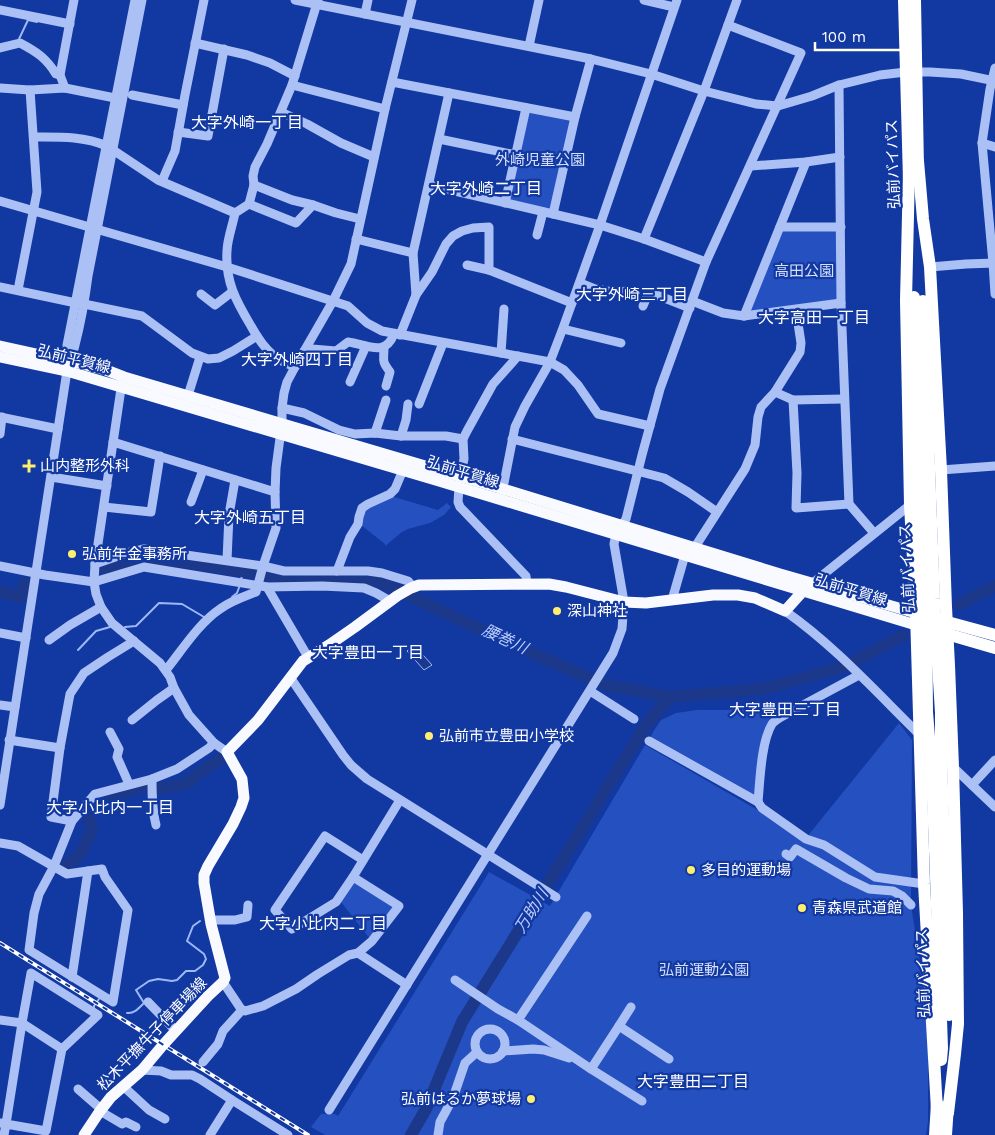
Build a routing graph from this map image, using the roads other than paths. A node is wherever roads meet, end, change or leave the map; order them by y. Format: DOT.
graph roads {
  1 [pos="74,0"];
  2 [pos="135,0"];
  3 [pos="142,0"];
  4 [pos="204,0"];
  5 [pos="295,0"];
  6 [pos="368,0"];
  7 [pos="412,0"];
  8 [pos="539,0"];
  9 [pos="644,0"];
  10 [pos="737,0"];
  11 [pos="904,0"];
  12 [pos="915,0"];
  13 [pos="318,2"];
  14 [pos="675,3"];
  15 [pos="0,10"];
  16 [pos="365,14"];
  17 [pos="406,22"];
  18 [pos="70,24"];
  19 [pos="728,25"];
  20 [pos="195,43"];
  21 [pos="529,46"];
  22 [pos="0,48"];
  23 [pos="224,49"];
  24 [pos="591,59"];
  25 [pos="995,68"];
  26 [pos="911,72"];
  27 [pos="651,74"];
  28 [pos="60,75"];
  29 [pos="295,76"];
  30 [pos="993,80"];
  31 [pos="392,82"];
  32 [pos="292,85"];
  33 [pos="840,85"];
  34 [pos="0,88"];
  35 [pos="65,88"];
  36 [pos="30,90"];
  37 [pos="704,91"];
  38 [pos="449,93"];
  39 [pos="132,95"];
  40 [pos="119,99"];
  41 [pos="183,105"];
  42 [pos="778,106"];
  43 [pos="526,108"];
  44 [pos="385,109"];
  45 [pos="281,112"];
  46 [pos="575,117"];
  47 [pos="178,132"];
  48 [pos="34,137"];
  49 [pos="439,139"];
  50 [pos="982,143"];
  51 [pos="995,146"];
  52 [pos="110,148"];
  53 [pos="516,155"];
  54 [pos="374,157"];
  55 [pos="840,157"];
  56 [pos="918,161"];
  57 [pos="806,162"];
  58 [pos="750,166"];
  59 [pos="909,172"];
  60 [pos="162,181"];
  61 [pos="254,185"];
  62 [pos="428,185"];
  63 [pos="0,201"];
  64 [pos="505,203"];
  65 [pos="249,204"];
  66 [pos="313,204"];
  67 [pos="991,204"];
  68 [pos="34,210"];
  69 [pos="543,212"];
  70 [pos="235,213"];
  71 [pos="553,214"];
  72 [pos="360,219"];
  73 [pos="600,225"];
  74 [pos="780,227"];
  75 [pos="840,227"];
  76 [pos="94,228"];
  77 [pos="537,235"];
  78 [pos="356,239"];
  79 [pos="644,239"];
  80 [pos="413,253"];
  81 [pos="706,262"];
  82 [pos="994,263"];
  83 [pos="467,266"];
  84 [pos="227,267"];
  85 [pos="930,267"];
  86 [pos="488,270"];
  87 [pos="580,283"];
  88 [pos="0,287"];
  89 [pos="18,290"];
  90 [pos="630,291"];
  91 [pos="232,292"];
  92 [pos="201,294"];
  93 [pos="995,294"];
  94 [pos="416,295"];
  95 [pos="333,301"];
  96 [pos="572,303"];
  97 [pos="841,303"];
  98 [pos="80,304"];
  99 [pos="691,304"];
  100 [pos="643,306"];
  101 [pos="504,309"];
  102 [pos="796,310"];
  103 [pos="744,316"];
  104 [pos="563,329"];
  105 [pos="397,334"];
  106 [pos="257,336"];
  107 [pos="443,343"];
  108 [pos="621,343"];
  109 [pos="0,346"];
  110 [pos="366,346"];
  111 [pos="384,347"];
  112 [pos="304,351"];
  113 [pos="502,353"];
  114 [pos="200,356"];
  115 [pos="518,356"];
  116 [pos="0,357"];
  117 [pos="550,362"];
  118 [pos="68,366"];
  119 [pos="295,367"];
  120 [pos="122,382"];
  121 [pos="350,382"];
  122 [pos="386,386"];
  123 [pos="775,392"];
  124 [pos="844,399"];
  125 [pos="386,400"];
  126 [pos="793,400"];
  127 [pos="187,401"];
  128 [pos="408,404"];
  129 [pos="419,404"];
  130 [pos="282,408"];
  131 [pos="1,417"];
  132 [pos="650,426"];
  133 [pos="58,429"];
  134 [pos="281,429"];
  135 [pos="375,433"];
  136 [pos="0,434"];
  137 [pos="401,436"];
  138 [pos="512,438"];
  139 [pos="464,439"];
  140 [pos="113,442"];
  141 [pos="160,456"];
  142 [pos="995,466"];
  143 [pos="203,470"];
  144 [pos="403,470"];
  145 [pos="941,470"];
  146 [pos="639,472"];
  147 [pos="51,477"];
  148 [pos="235,480"];
  149 [pos="459,482"];
  150 [pos="107,486"];
  151 [pos="275,492"];
  152 [pos="502,494"];
  153 [pos="191,502"];
  154 [pos="849,504"];
  155 [pos="910,505"];
  156 [pos="104,507"];
  157 [pos="717,512"];
  158 [pos="926,521"];
  159 [pos="618,530"];
  160 [pos="874,533"];
  161 [pos="695,547"];
  162 [pos="685,555"];
  163 [pos="226,560"];
  164 [pos="95,564"];
  165 [pos="0,566"];
  166 [pos="262,568"];
  167 [pos="337,571"];
  168 [pos="36,573"];
  169 [pos="94,582"];
  170 [pos="258,583"];
  171 [pos="813,583"];
  172 [pos="527,584"];
  173 [pos="267,587"];
  174 [pos="412,587"];
  175 [pos="803,591"];
  176 [pos="393,599"];
  177 [pos="672,600"];
  178 [pos="624,602"];
  179 [pos="101,607"];
  180 [pos="785,611"];
  181 [pos="916,619"];
  182 [pos="947,628"];
  183 [pos="0,634"];
  184 [pos="995,635"];
  185 [pos="26,638"];
  186 [pos="49,640"];
  187 [pos="134,641"];
  188 [pos="995,648"];
  189 [pos="308,657"];
  190 [pos="166,670"];
  191 [pos="857,673"];
  192 [pos="290,677"];
  193 [pos="174,688"];
  194 [pos="591,689"];
  195 [pos="0,705"];
  196 [pos="15,707"];
  197 [pos="634,719"];
  198 [pos="132,720"];
  199 [pos="110,732"];
  200 [pos="919,734"];
  201 [pos="10,740"];
  202 [pos="649,741"];
  203 [pos="214,743"];
  204 [pos="60,748"];
  205 [pos="227,752"];
  206 [pos="995,760"];
  207 [pos="953,767"];
  208 [pos="152,783"];
  209 [pos="129,784"];
  210 [pos="972,785"];
  211 [pos="400,800"];
  212 [pos="758,802"];
  213 [pos="0,805"];
  214 [pos="995,807"];
  215 [pos="72,821"];
  216 [pos="156,825"];
  217 [pos="0,843"];
  218 [pos="786,854"];
  219 [pos="488,855"];
  220 [pos="363,860"];
  221 [pos="54,866"];
  222 [pos="88,871"];
  223 [pos="353,877"];
  224 [pos="924,884"];
  225 [pos="553,895"];
  226 [pos="248,905"];
  227 [pos="911,905"];
  228 [pos="586,916"];
  229 [pos="211,920"];
  230 [pos="358,953"];
  231 [pos="72,977"];
  232 [pos="455,980"];
  233 [pos="223,982"];
  234 [pos="407,985"];
  235 [pos="148,1002"];
  236 [pos="631,1006"];
  237 [pos="242,1010"];
  238 [pos="0,1020"];
  239 [pos="518,1020"];
  240 [pos="22,1023"];
  241 [pos="619,1026"];
  242 [pos="176,1030"];
  243 [pos="62,1049"];
  244 [pos="503,1051"];
  245 [pos="477,1052"];
  246 [pos="670,1059"];
  247 [pos="579,1061"];
  248 [pos="203,1062"];
  249 [pos="591,1069"];
  250 [pos="142,1070"];
  251 [pos="123,1086"];
  252 [pos="78,1088"];
  253 [pos="232,1100"];
  254 [pos="642,1101"];
  255 [pos="101,1110"];
  256 [pos="329,1110"];
  257 [pos="942,1111"];
  258 [pos="165,1119"];
  259 [pos="3,1124"];
  260 [pos="136,1127"];
  261 [pos="4,1135"];
  262 [pos="84,1135"];
  263 [pos="210,1135"];
  264 [pos="288,1135"];
  265 [pos="438,1135"];
  266 [pos="935,1135"];
  267 [pos="946,1135"];
  1 -- 18 [label="street"];
  2 -- 40 [label="street"];
  3 -- 40 [label="street"];
  4 -- 20 [label="street"];
  5 -- 13 [label="street"];
  6 -- 16 [label="street"];
  7 -- 17 [label="street"];
  8 -- 21 [label="street"];
  9 -- 14 [label="street"];
  10 -- 19 [label="street"];
  11 -- 26 [label="highway, 弘前バイパス"];
  12 -- 26 [label="highway, 弘前バイパス"];
  13 -- 16 [label="street"];
  13 -- 29 [label="street"];
  14 -- 27 [label="street"];
  15 -- 18 [label="street"];
  16 -- 17 [label="street"];
  17 -- 21 [label="street"];
  17 -- 31 [label="street"];
  18 -- 28 [label="street"];
  19 -- 37 [label="street"];
  19 -- 42 [label="street"];
  20 -- 23 [label="street"];
  20 -- 41 [label="street"];
  21 -- 24 [label="street"];
  22 -- 28 [label="street"];
  23 -- 29 [label="street"];
  23 -- 47 [label="street"];
  24 -- 27 [label="street"];
  24 -- 46 [label="street"];
  25 -- 30 [label="street"];
  26 -- 30 [label="street"];
  26 -- 33 [label="street"];
  26 -- 56 [label="highway, 弘前バイパス"];
  26 -- 59 [label="highway, 弘前バイパス"];
  27 -- 37 [label="street"];
  27 -- 73 [label="street"];
  28 -- 35 [label="street"];
  29 -- 32 [label="street"];
  30 -- 50 [label="street"];
  31 -- 38 [label="street"];
  31 -- 44 [label="street"];
  32 -- 44 [label="street"];
  32 -- 45 [label="street"];
  33 -- 42 [label="street"];
  33 -- 55 [label="street"];
  34 -- 36 [label="street"];
  35 -- 36 [label="street"];
  35 -- 40 [label="street"];
  36 -- 48 [label="street"];
  37 -- 42 [label="street"];
  37 -- 79 [label="street"];
  38 -- 43 [label="street"];
  38 -- 49 [label="street"];
  39 -- 41 [label="street"];
  40 -- 52 [label="street"];
  41 -- 47 [label="street"];
  42 -- 58 [label="street"];
  43 -- 46 [label="street"];
  43 -- 53 [label="street"];
  44 -- 54 [label="street"];
  45 -- 54 [label="street"];
  45 -- 61 [label="street"];
  46 -- 71 [label="street"];
  47 -- 60 [label="street"];
  48 -- 52 [label="street"];
  48 -- 68 [label="street"];
  49 -- 53 [label="street"];
  49 -- 62 [label="street"];
  50 -- 51 [label="street"];
  50 -- 67 [label="street"];
  52 -- 60 [label="street"];
  52 -- 76 [label="street"];
  53 -- 64 [label="street"];
  54 -- 72 [label="street"];
  55 -- 57 [label="street"];
  55 -- 75 [label="street"];
  56 -- 85 [label="highway"];
  56 -- 158 [label="highway, 弘前バイパス"];
  57 -- 58 [label="street"];
  57 -- 74 [label="street"];
  58 -- 81 [label="street"];
  59 -- 155 [label="highway"];
  59 -- 158 [label="highway, 弘前バイパス"];
  60 -- 70 [label="street"];
  61 -- 65 [label="street"];
  61 -- 66 [label="street"];
  62 -- 64 [label="street"];
  62 -- 80 [label="street"];
  63 -- 68 [label="street"];
  64 -- 69 [label="street"];
  65 -- 66 [label="street"];
  65 -- 70 [label="street"];
  66 -- 72 [label="street"];
  67 -- 82 [label="street"];
  68 -- 76 [label="street"];
  68 -- 89 [label="street"];
  69 -- 71 [label="street"];
  69 -- 77 [label="street"];
  70 -- 84 [label="street"];
  71 -- 73 [label="street"];
  72 -- 78 [label="street"];
  73 -- 79 [label="street"];
  73 -- 87 [label="street"];
  74 -- 75 [label="street"];
  74 -- 103 [label="street"];
  75 -- 97 [label="street"];
  76 -- 84 [label="street"];
  76 -- 98 [label="street"];
  78 -- 80 [label="street"];
  78 -- 95 [label="street"];
  79 -- 81 [label="street"];
  80 -- 94 [label="street"];
  81 -- 99 [label="street"];
  82 -- 85 [label="street"];
  82 -- 93 [label="street"];
  83 -- 86 [label="street"];
  84 -- 91 [label="street"];
  84 -- 95 [label="street"];
  85 -- 145 [label="highway"];
  86 -- 94 [label="street"];
  86 -- 96 [label="street"];
  87 -- 90 [label="street"];
  87 -- 96 [label="street"];
  88 -- 89 [label="street"];
  89 -- 98 [label="street"];
  91 -- 92 [label="street"];
  91 -- 106 [label="street"];
  94 -- 105 [label="street"];
  95 -- 105 [label="street"];
  95 -- 112 [label="street"];
  96 -- 104 [label="street"];
  97 -- 102 [label="street"];
  97 -- 124 [label="street"];
  98 -- 114 [label="street"];
  98 -- 118 [label="street"];
  99 -- 100 [label="street"];
  99 -- 103 [label="street"];
  99 -- 132 [label="street"];
  101 -- 113 [label="street"];
  102 -- 103 [label="street"];
  102 -- 123 [label="street"];
  104 -- 108 [label="street"];
  104 -- 117 [label="street"];
  105 -- 107 [label="street"];
  105 -- 111 [label="street"];
  106 -- 114 [label="street"];
  106 -- 119 [label="street"];
  107 -- 113 [label="street"];
  107 -- 129 [label="street"];
  109 -- 118 [label="main road, 弘前平賀線"];
  110 -- 111 [label="street"];
  110 -- 112 [label="street"];
  110 -- 121 [label="street"];
  111 -- 122 [label="street"];
  112 -- 119 [label="street"];
  113 -- 115 [label="street"];
  114 -- 127 [label="street"];
  115 -- 117 [label="street"];
  115 -- 139 [label="street"];
  116 -- 118 [label="main road, 弘前平賀線"];
  117 -- 132 [label="street"];
  117 -- 138 [label="street"];
  118 -- 120 [label="main road, 弘前平賀線"];
  118 -- 133 [label="street"];
  119 -- 130 [label="street"];
  120 -- 127 [label="main road, 弘前平賀線"];
  120 -- 140 [label="street"];
  123 -- 126 [label="street"];
  123 -- 157 [label="street"];
  124 -- 126 [label="street"];
  124 -- 154 [label="street"];
  125 -- 135 [label="street"];
  126 -- 154 [label="street"];
  127 -- 134 [label="main road, 弘前平賀線"];
  128 -- 137 [label="street"];
  130 -- 134 [label="street"];
  130 -- 135 [label="street"];
  131 -- 133 [label="street"];
  131 -- 136 [label="street"];
  132 -- 146 [label="street"];
  133 -- 147 [label="street"];
  134 -- 144 [label="main road, 弘前平賀線"];
  134 -- 149 [label="main road, 弘前平賀線"];
  134 -- 151 [label="street"];
  135 -- 137 [label="street"];
  137 -- 139 [label="street"];
  138 -- 146 [label="street"];
  138 -- 152 [label="street"];
  139 -- 149 [label="street"];
  140 -- 141 [label="street"];
  140 -- 150 [label="street"];
  141 -- 143 [label="street"];
  141 -- 156 [label="street"];
  142 -- 145 [label="street"];
  143 -- 148 [label="street"];
  143 -- 153 [label="street"];
  144 -- 149 [label="main road, 弘前平賀線"];
  144 -- 167 [label="street"];
  145 -- 182 [label="highway"];
  146 -- 157 [label="street"];
  146 -- 159 [label="street"];
  147 -- 150 [label="street"];
  147 -- 168 [label="street"];
  148 -- 151 [label="street"];
  148 -- 163 [label="street"];
  149 -- 152 [label="main road, 弘前平賀線"];
  149 -- 172 [label="street"];
  150 -- 156 [label="street"];
  151 -- 166 [label="street"];
  152 -- 159 [label="main road, 弘前平賀線"];
  154 -- 160 [label="street"];
  155 -- 160 [label="street"];
  155 -- 181 [label="highway"];
  156 -- 164 [label="street"];
  157 -- 161 [label="street"];
  158 -- 257 [label="highway, 弘前バイパス, bridge"];
  159 -- 161 [label="main road, 弘前平賀線"];
  159 -- 162 [label="main road, 弘前平賀線"];
  159 -- 178 [label="street"];
  160 -- 171 [label="street"];
  161 -- 162 [label="street"];
  161 -- 171 [label="main road, 弘前平賀線"];
  162 -- 175 [label="main road, 弘前平賀線"];
  162 -- 177 [label="street"];
  163 -- 164 [label="street"];
  163 -- 166 [label="street"];
  164 -- 169 [label="street"];
  165 -- 168 [label="street"];
  166 -- 167 [label="street"];
  166 -- 170 [label="street"];
  167 -- 174 [label="street"];
  168 -- 169 [label="street"];
  168 -- 185 [label="street"];
  169 -- 170 [label="street"];
  169 -- 179 [label="street"];
  170 -- 173 [label="street"];
  170 -- 190 [label="street"];
  171 -- 175 [label="street"];
  171 -- 181 [label="main road, 弘前平賀線"];
  172 -- 174 [label="main road"];
  172 -- 178 [label="main road"];
  173 -- 176 [label="street"];
  173 -- 189 [label="street"];
  174 -- 176 [label="main road"];
  175 -- 180 [label="main road"];
  175 -- 181 [label="main road, 弘前平賀線"];
  176 -- 189 [label="main road"];
  177 -- 178 [label="main road"];
  177 -- 180 [label="main road"];
  178 -- 194 [label="street"];
  179 -- 186 [label="street"];
  179 -- 187 [label="street"];
  180 -- 191 [label="street"];
  181 -- 182 [label="highway"];
  181 -- 200 [label="highway"];
  182 -- 184 [label="highway"];
  182 -- 188 [label="highway"];
  182 -- 207 [label="highway"];
  183 -- 185 [label="street"];
  185 -- 196 [label="street"];
  187 -- 190 [label="street"];
  187 -- 204 [label="street"];
  189 -- 192 [label="main road"];
  190 -- 193 [label="street"];
  191 -- 200 [label="street"];
  191 -- 212 [label="street"];
  192 -- 205 [label="main road"];
  192 -- 211 [label="street"];
  193 -- 198 [label="street"];
  193 -- 203 [label="street"];
  194 -- 197 [label="street"];
  194 -- 219 [label="street"];
  195 -- 196 [label="street"];
  196 -- 201 [label="street"];
  199 -- 209 [label="street"];
  200 -- 207 [label="street"];
  200 -- 224 [label="highway"];
  201 -- 204 [label="street"];
  201 -- 213 [label="street"];
  202 -- 212 [label="street"];
  203 -- 205 [label="street"];
  203 -- 208 [label="street"];
  204 -- 215 [label="street"];
  205 -- 229 [label="main road, 松木平撫牛子停車場線"];
  206 -- 210 [label="street"];
  207 -- 210 [label="street"];
  207 -- 257 [label="highway"];
  208 -- 209 [label="street"];
  208 -- 216 [label="street"];
  209 -- 215 [label="street"];
  210 -- 214 [label="street"];
  211 -- 219 [label="street"];
  211 -- 220 [label="street"];
  212 -- 224 [label="street"];
  215 -- 221 [label="street"];
  217 -- 221 [label="street"];
  218 -- 227 [label="street"];
  219 -- 225 [label="street"];
  219 -- 234 [label="street"];
  220 -- 223 [label="street"];
  220 -- 223 [label="street"];
  221 -- 222 [label="street"];
  221 -- 231 [label="street"];
  222 -- 231 [label="street"];
  222 -- 231 [label="street"];
  223 -- 230 [label="street"];
  224 -- 257 [label="highway"];
  226 -- 229 [label="street"];
  228 -- 239 [label="street"];
  229 -- 233 [label="main road, 松木平撫牛子停車場線"];
  230 -- 234 [label="street"];
  230 -- 237 [label="street"];
  232 -- 239 [label="street"];
  233 -- 237 [label="street"];
  233 -- 242 [label="main road, 松木平撫牛子停車場線"];
  234 -- 256 [label="street"];
  235 -- 242 [label="street"];
  236 -- 241 [label="street"];
  237 -- 248 [label="street"];
  238 -- 240 [label="street"];
  239 -- 247 [label="street"];
  240 -- 243 [label="street"];
  240 -- 243 [label="street"];
  240 -- 259 [label="street"];
  241 -- 246 [label="street"];
  241 -- 249 [label="street"];
  242 -- 250 [label="main road, 松木平撫牛子停車場線"];
  243 -- 259 [label="street"];
  244 -- 245 [label="street"];
  244 -- 245 [label="street"];
  244 -- 247 [label="street"];
  245 -- 265 [label="street"];
  247 -- 249 [label="street"];
  249 -- 254 [label="street"];
  250 -- 251 [label="main road, 松木平撫牛子停車場線"];
  250 -- 253 [label="street"];
  251 -- 255 [label="main road, 松木平撫牛子停車場線"];
  251 -- 258 [label="street"];
  252 -- 255 [label="street"];
  253 -- 263 [label="street"];
  253 -- 264 [label="street"];
  255 -- 260 [label="street"];
  255 -- 262 [label="main road, 松木平撫牛子停車場線"];
  257 -- 266 [label="highway, 弘前バイパス"];
  257 -- 267 [label="highway, 弘前バイパス"];
  259 -- 261 [label="street"];
}
